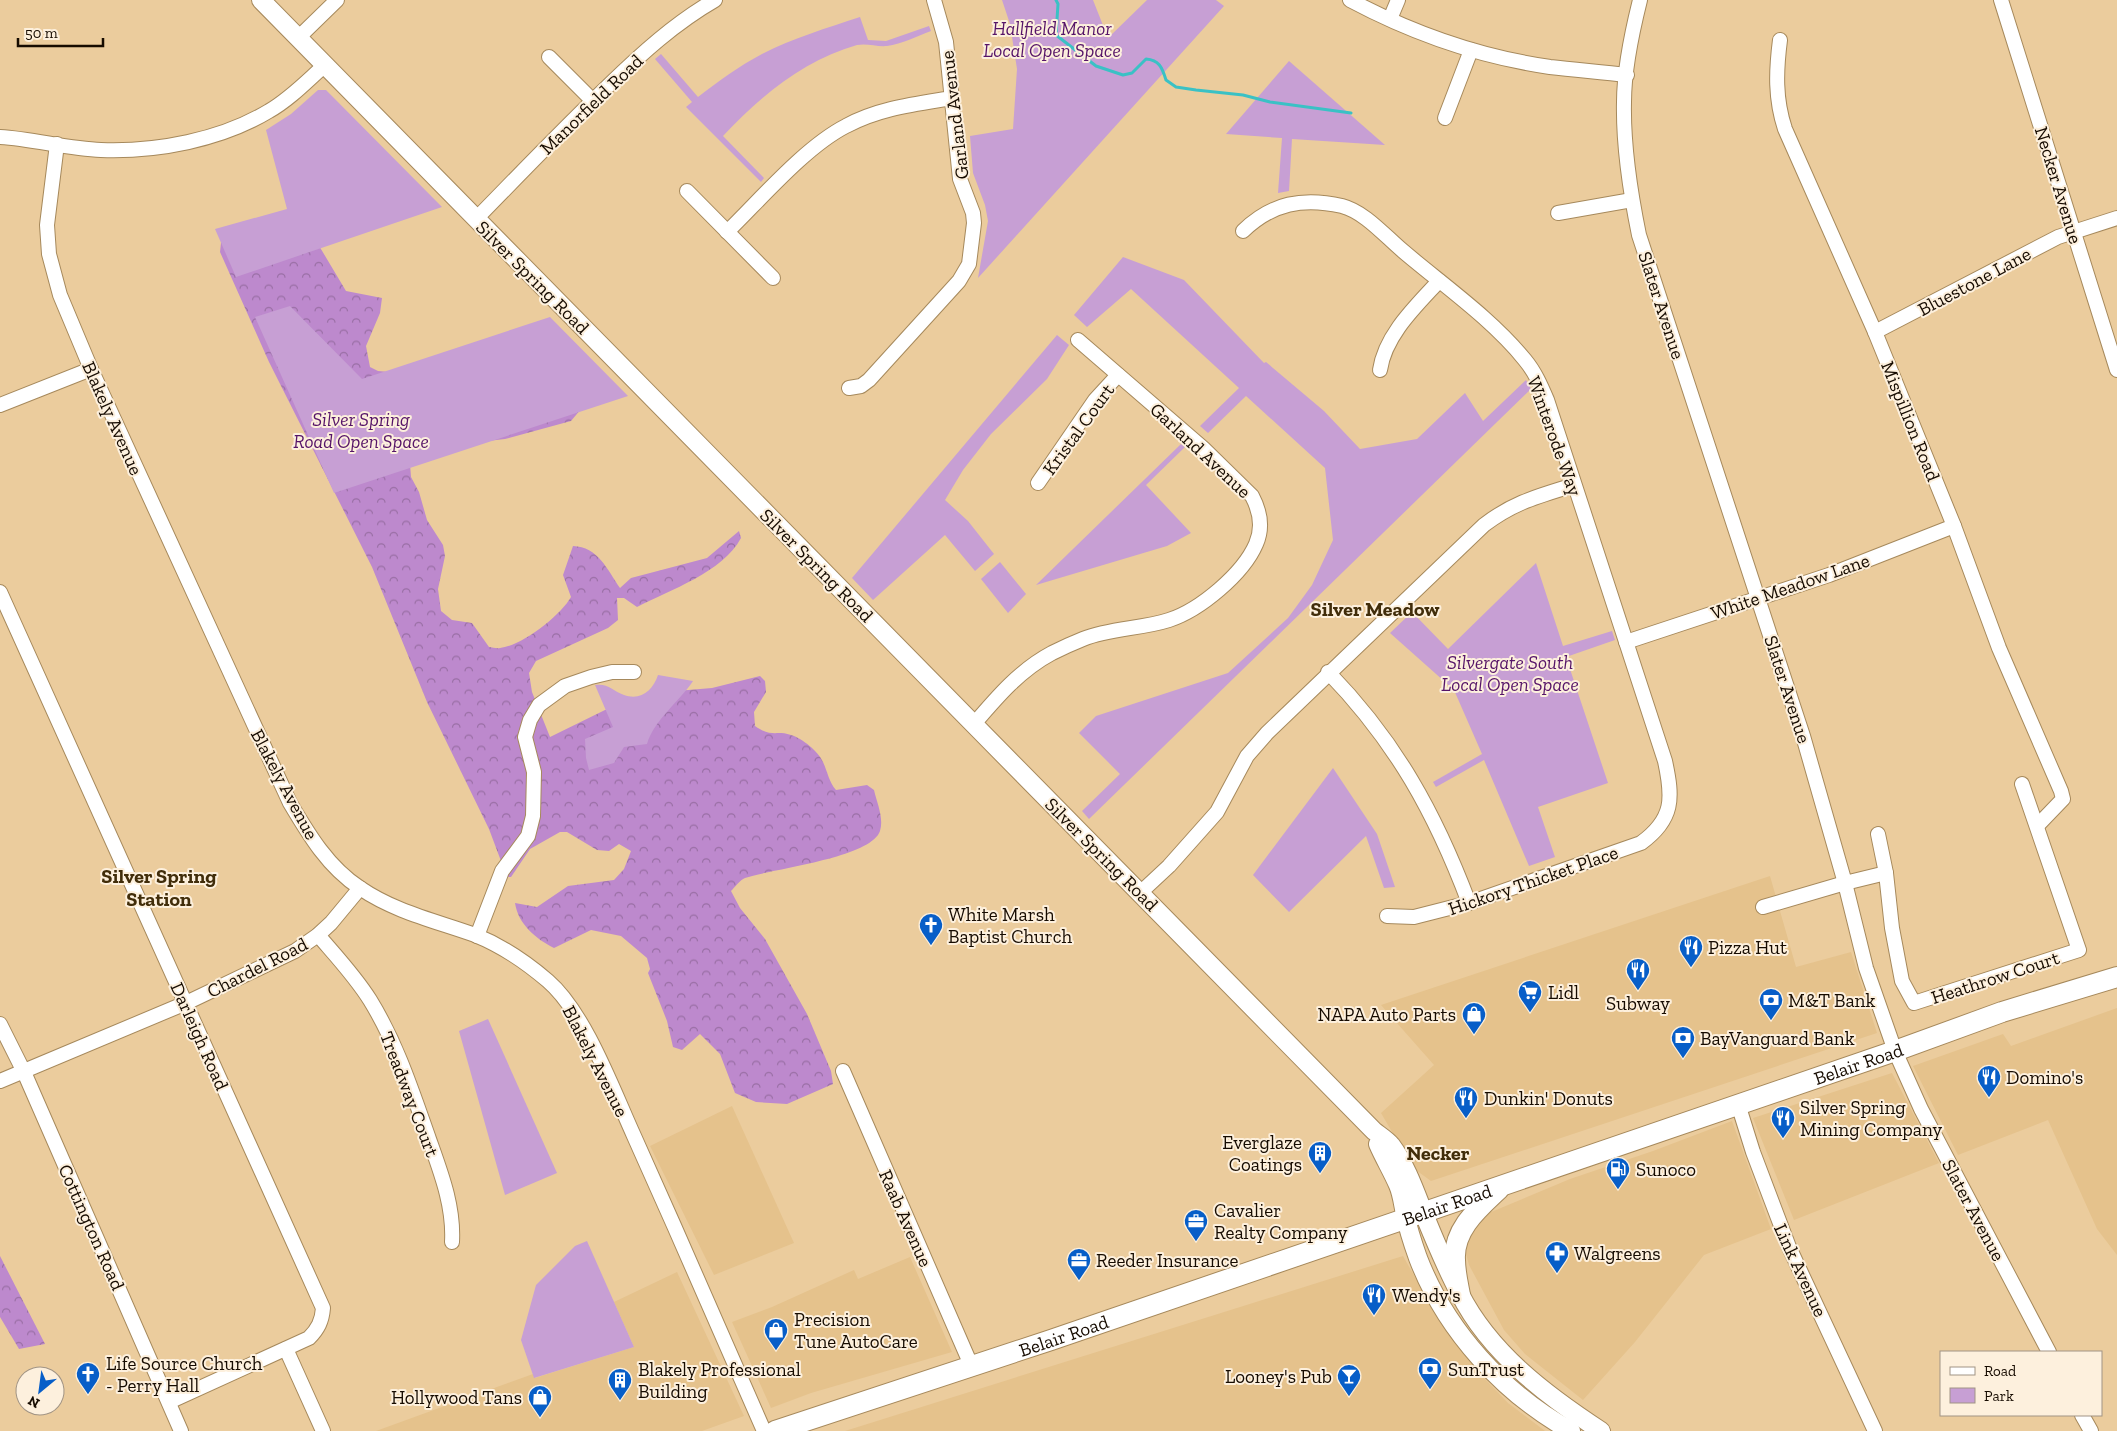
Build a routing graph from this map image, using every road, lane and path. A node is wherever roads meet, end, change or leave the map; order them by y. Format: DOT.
graph roads {
  1 [pos="261,0"];
  2 [pos="337,0"];
  3 [pos="715,0"];
  4 [pos="934,0"];
  5 [pos="1350,0"];
  6 [pos="1398,0"];
  7 [pos="1640,0"];
  8 [pos="2001,0"];
  9 [pos="698,4"];
  10 [pos="1390,19"];
  11 [pos="298,38"];
  12 [pos="1780,40"];
  13 [pos="1471,50"];
  14 [pos="549,57"];
  15 [pos="325,65"];
  16 [pos="1627,75"];
  17 [pos="952,98"];
  18 [pos="592,100"];
  19 [pos="1445,118"];
  20 [pos="0,137"];
  21 [pos="57,144"];
  22 [pos="687,191"];
  23 [pos="1632,200"];
  24 [pos="1558,213"];
  25 [pos="2117,218"];
  26 [pos="476,219"];
  27 [pos="1243,231"];
  28 [pos="727,232"];
  29 [pos="2074,232"];
  30 [pos="773,278"];
  31 [pos="1439,281"];
  32 [pos="1875,332"];
  33 [pos="1078,340"];
  34 [pos="91,369"];
  35 [pos="1380,370"];
  36 [pos="2117,370"];
  37 [pos="1118,375"];
  38 [pos="849,388"];
  39 [pos="0,405"];
  40 [pos="1038,483"];
  41 [pos="1574,485"];
  42 [pos="1954,526"];
  43 [pos="0,592"];
  44 [pos="1758,598"];
  45 [pos="1626,642"];
  46 [pos="634,672"];
  47 [pos="1328,672"];
  48 [pos="974,724"];
  49 [pos="2022,784"];
  50 [pos="1666,816"];
  51 [pos="2038,825"];
  52 [pos="1878,834"];
  53 [pos="1886,873"];
  54 [pos="1846,882"];
  55 [pos="360,888"];
  56 [pos="1140,893"];
  57 [pos="1469,903"];
  58 [pos="1763,906"];
  59 [pos="1387,916"];
  60 [pos="318,935"];
  61 [pos="477,936"];
  62 [pos="2117,976"];
  63 [pos="186,1003"];
  64 [pos="0,1024"];
  65 [pos="1895,1051"];
  66 [pos="24,1072"];
  67 [pos="843,1072"];
  68 [pos="0,1081"];
  69 [pos="1738,1104"];
  70 [pos="1504,1184"];
  71 [pos="1414,1215"];
  72 [pos="452,1242"];
  73 [pos="1460,1295"];
  74 [pos="286,1349"];
  75 [pos="2048,1351"];
  76 [pos="971,1365"];
  77 [pos="169,1402"];
  78 [pos="2082,1416"];
  79 [pos="181,1431"];
  80 [pos="323,1431"];
  81 [pos="764,1431"];
  82 [pos="775,1431"];
  83 [pos="1571,1431"];
  84 [pos="1600,1431"];
  85 [pos="1875,1431"];
  86 [pos="2090,1431"];
  1 -- 11 [label="main road, Silver Spring Road"];
  2 -- 11 [label="street"];
  3 -- 9 [label="street, Manorfield Road"];
  4 -- 17 [label="street, Garland Avenue"];
  5 -- 10 [label="street"];
  6 -- 10 [label="street"];
  7 -- 16 [label="street, Slater Avenue"];
  8 -- 29 [label="street, Necker Avenue"];
  9 -- 18 [label="street, Manorfield Road"];
  10 -- 13 [label="street"];
  11 -- 15 [label="main road, Silver Spring Road"];
  12 -- 32 [label="street, Mispillion Road"];
  13 -- 16 [label="street"];
  13 -- 19 [label="street"];
  14 -- 18 [label="street"];
  15 -- 21 [label="street"];
  15 -- 26 [label="main road, Silver Spring Road"];
  16 -- 23 [label="street, Slater Avenue"];
  17 -- 28 [label="street"];
  17 -- 38 [label="street, Garland Avenue"];
  18 -- 26 [label="street, Manorfield Road"];
  20 -- 21 [label="street"];
  21 -- 34 [label="street, Blakely Avenue"];
  22 -- 28 [label="street"];
  23 -- 24 [label="street"];
  23 -- 44 [label="street, Slater Avenue"];
  25 -- 29 [label="street, Bluestone Lane"];
  26 -- 48 [label="main road, Silver Spring Road"];
  27 -- 31 [label="street, Winterode Way"];
  28 -- 30 [label="street"];
  29 -- 32 [label="street, Bluestone Lane"];
  29 -- 36 [label="street, Necker Avenue"];
  31 -- 35 [label="street"];
  31 -- 41 [label="street, Winterode Way"];
  32 -- 42 [label="street, Mispillion Road"];
  33 -- 37 [label="street, Garland Avenue"];
  34 -- 39 [label="street"];
  34 -- 55 [label="street, Blakely Avenue"];
  37 -- 40 [label="street, Kristal Court"];
  37 -- 48 [label="street, Garland Avenue"];
  41 -- 45 [label="street, Winterode Way"];
  41 -- 47 [label="street"];
  42 -- 44 [label="street, White Meadow Lane"];
  42 -- 51 [label="street, Mispillion Road"];
  43 -- 63 [label="street, Darleigh Road"];
  44 -- 45 [label="street, White Meadow Lane"];
  44 -- 54 [label="street, Slater Avenue"];
  45 -- 50 [label="street, Winterode Way"];
  46 -- 61 [label="street"];
  47 -- 56 [label="street"];
  47 -- 57 [label="street"];
  48 -- 56 [label="main road, Silver Spring Road"];
  49 -- 51 [label="street, Heathrow Court"];
  50 -- 57 [label="street, Hickory Thicket Place"];
  51 -- 53 [label="street, Heathrow Court"];
  52 -- 53 [label="street, Heathrow Court"];
  53 -- 54 [label="street"];
  54 -- 58 [label="street"];
  54 -- 65 [label="street, Slater Avenue"];
  55 -- 60 [label="street, Chardel Road"];
  55 -- 61 [label="street, Blakely Avenue"];
  56 -- 71 [label="main road, Silver Spring Road"];
  57 -- 59 [label="street, Hickory Thicket Place"];
  60 -- 63 [label="street, Chardel Road"];
  60 -- 72 [label="street, Treadway Court"];
  61 -- 81 [label="street, Blakely Avenue"];
  62 -- 65 [label="highway, Belair Road"];
  63 -- 66 [label="street, Chardel Road"];
  63 -- 74 [label="street, Darleigh Road"];
  64 -- 66 [label="street, Cottington Road"];
  65 -- 69 [label="highway, Belair Road"];
  65 -- 75 [label="street, Slater Avenue"];
  66 -- 68 [label="street, Chardel Road"];
  66 -- 77 [label="street, Cottington Road"];
  67 -- 76 [label="street, Raab Avenue"];
  69 -- 70 [label="highway, Belair Road"];
  69 -- 85 [label="street, Link Avenue"];
  70 -- 71 [label="highway, Belair Road"];
  70 -- 73 [label="highway"];
  71 -- 73 [label="main road, Silver Spring Road"];
  71 -- 76 [label="highway, Belair Road"];
  71 -- 83 [label="main road, Silver Spring Road"];
  73 -- 84 [label="main road, Silver Spring Road"];
  74 -- 77 [label="street, Darleigh Road"];
  74 -- 80 [label="street"];
  76 -- 82 [label="highway, Belair Road"];
  77 -- 79 [label="street, Cottington Road"];
  78 -- 86 [label="street"];
}
